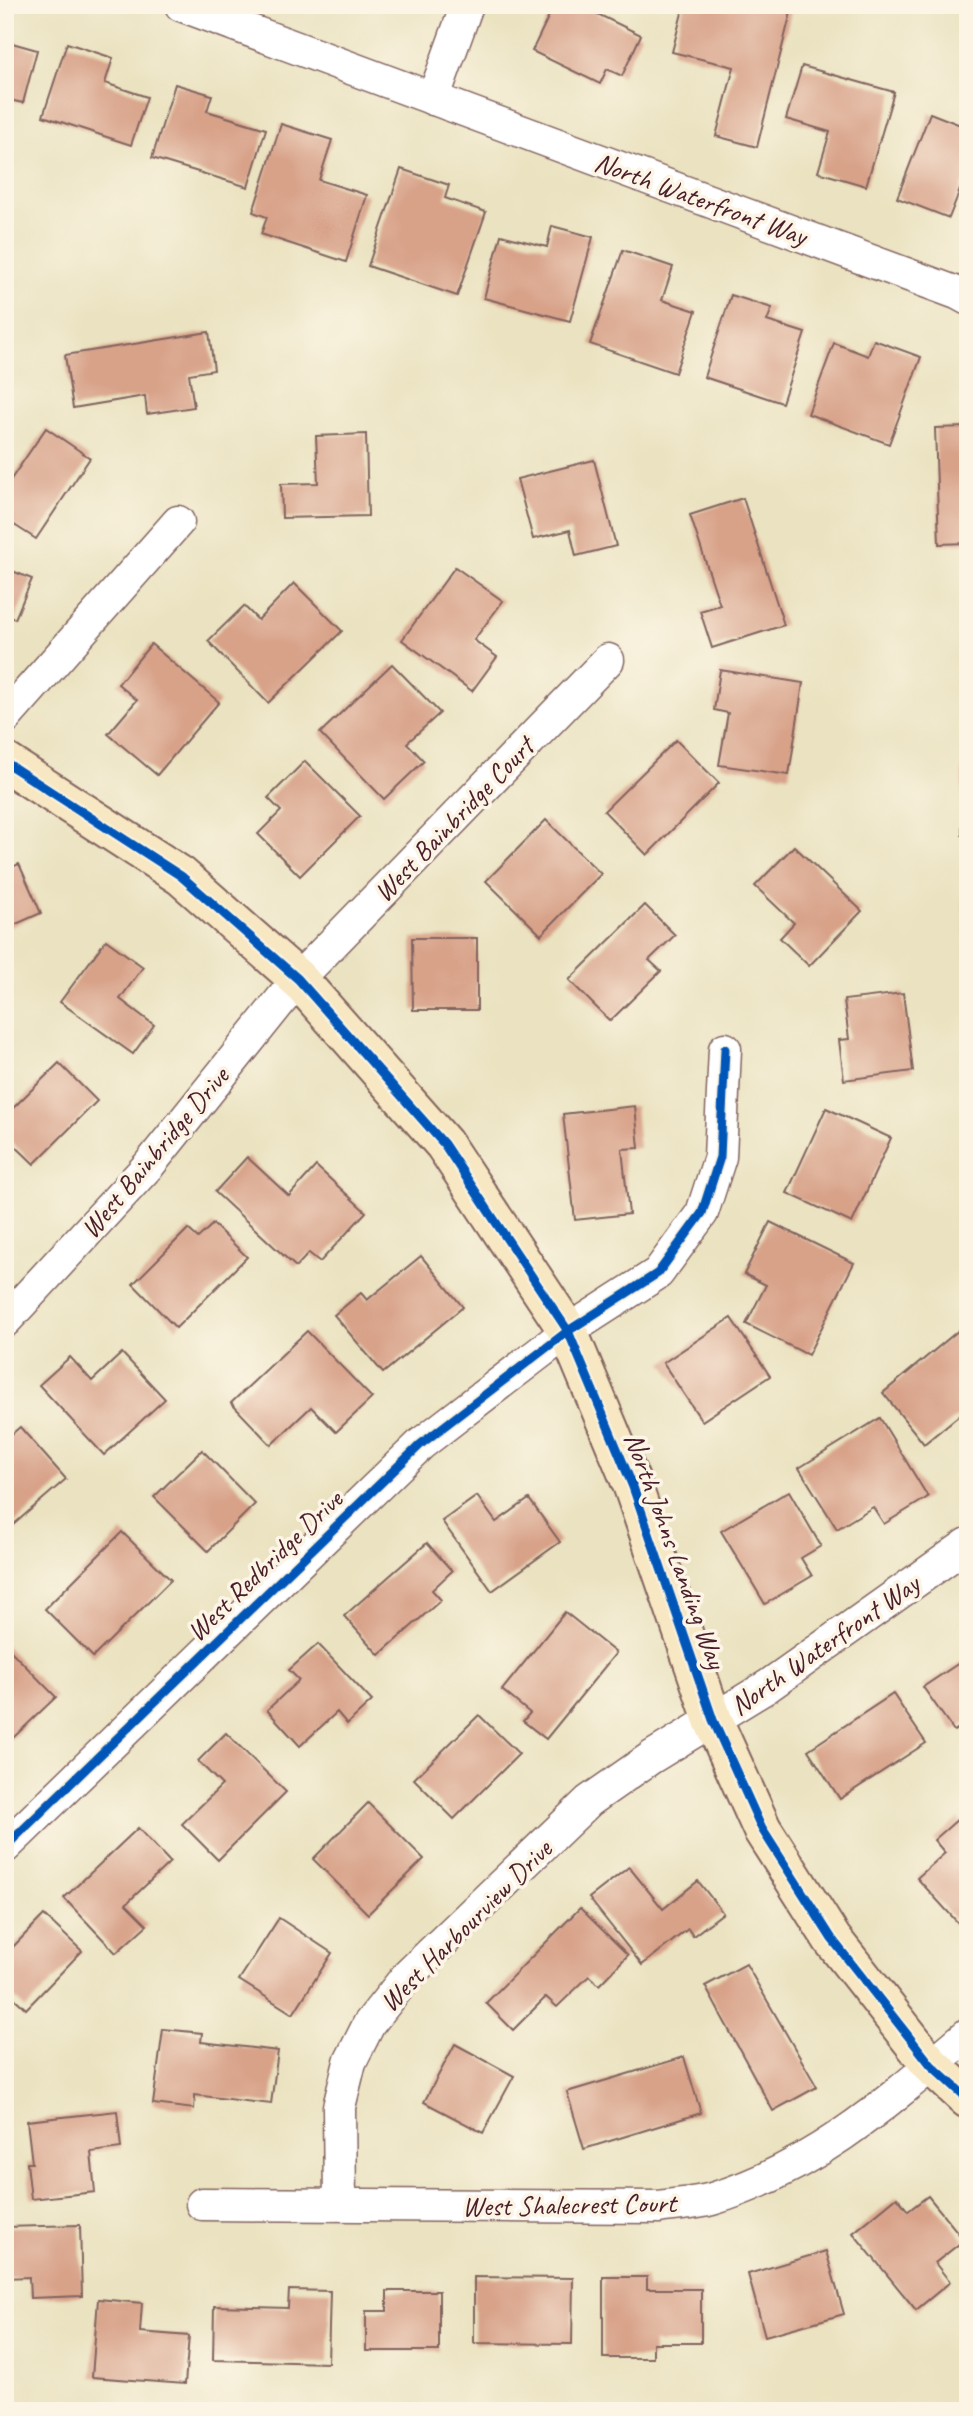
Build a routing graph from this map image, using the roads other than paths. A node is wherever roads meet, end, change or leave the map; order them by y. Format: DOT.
graph roads {
  1 [pos="181,5"];
  2 [pos="467,5"];
  3 [pos="433,99"];
  4 [pos="968,299"];
  5 [pos="178,522"];
  6 [pos="608,660"];
  7 [pos="5,718"];
  8 [pos="5,762"];
  9 [pos="298,979"];
  10 [pos="725,1049"];
  11 [pos="5,1321"];
  12 [pos="568,1331"];
  13 [pos="968,1544"];
  14 [pos="713,1720"];
  15 [pos="5,1847"];
  16 [pos="968,2034"];
  17 [pos="931,2065"];
  18 [pos="968,2099"];
  19 [pos="202,2204"];
  20 [pos="340,2204"];
  1 -- 3 [label="street, North Waterfront Way"];
  2 -- 3 [label="street"];
  3 -- 4 [label="street, North Waterfront Way"];
  5 -- 7 [label="street"];
  6 -- 9 [label="street, West Bainbridge Court"];
  8 -- 9 [label="street, North Johns Landing Way"];
  9 -- 11 [label="street, West Bainbridge Drive"];
  9 -- 12 [label="street, North Johns Landing Way"];
  10 -- 12 [label="street, West Redbridge Drive"];
  12 -- 14 [label="street, North Johns Landing Way"];
  12 -- 15 [label="street, West Redbridge Drive"];
  13 -- 14 [label="street, North Waterfront Way"];
  14 -- 17 [label="street, North Johns Landing Way"];
  14 -- 20 [label="street, West Harbourview Drive"];
  16 -- 17 [label="street, West Shalecrest Court"];
  17 -- 18 [label="street, North Johns Landing Way"];
  17 -- 20 [label="street, West Shalecrest Court"];
  19 -- 20 [label="street, West Shalecrest Court"];
}
